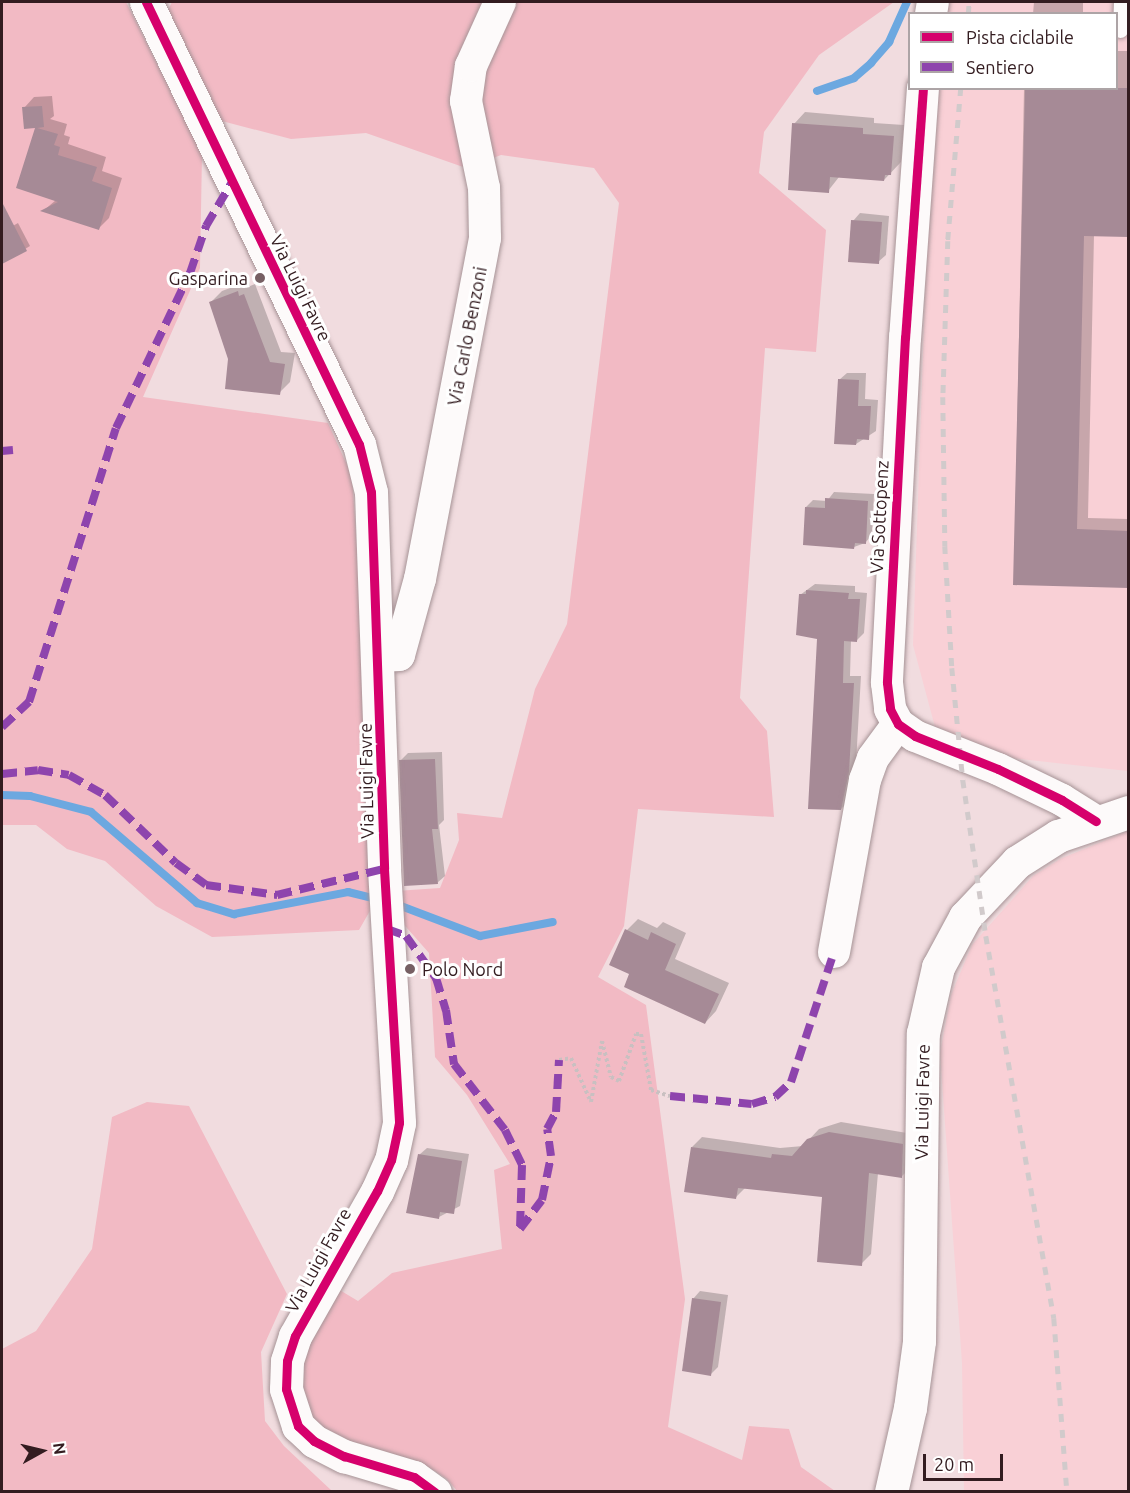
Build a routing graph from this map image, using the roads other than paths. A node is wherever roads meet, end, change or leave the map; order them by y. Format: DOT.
graph roads {
  1 [pos="146,2"];
  2 [pos="501,2"];
  3 [pos="1121,2"];
  4 [pos="1120,30"];
  5 [pos="923,90"];
  6 [pos="379,656"];
  7 [pos="898,724"];
  8 [pos="1022,781"];
  9 [pos="1128,812"];
  10 [pos="1096,821"];
  11 [pos="1058,836"];
  12 [pos="834,952"];
  13 [pos="435,1491"];
  14 [pos="891,1491"];
  1 -- 6 [label="street, Via Luigi Favre"];
  2 -- 6 [label="street, Via Carlo Benzoni"];
  3 -- 4 [label="lane"];
  5 -- 7 [label="street, Via Sottopenz"];
  6 -- 13 [label="street, Via Luigi Favre"];
  7 -- 8 [label="street"];
  7 -- 12 [label="street"];
  8 -- 10 [label="street"];
  8 -- 11 [label="street"];
  9 -- 10 [label="street, Via Luigi Favre"];
  10 -- 11 [label="street, Via Luigi Favre"];
  11 -- 14 [label="street, Via Luigi Favre"];
}
